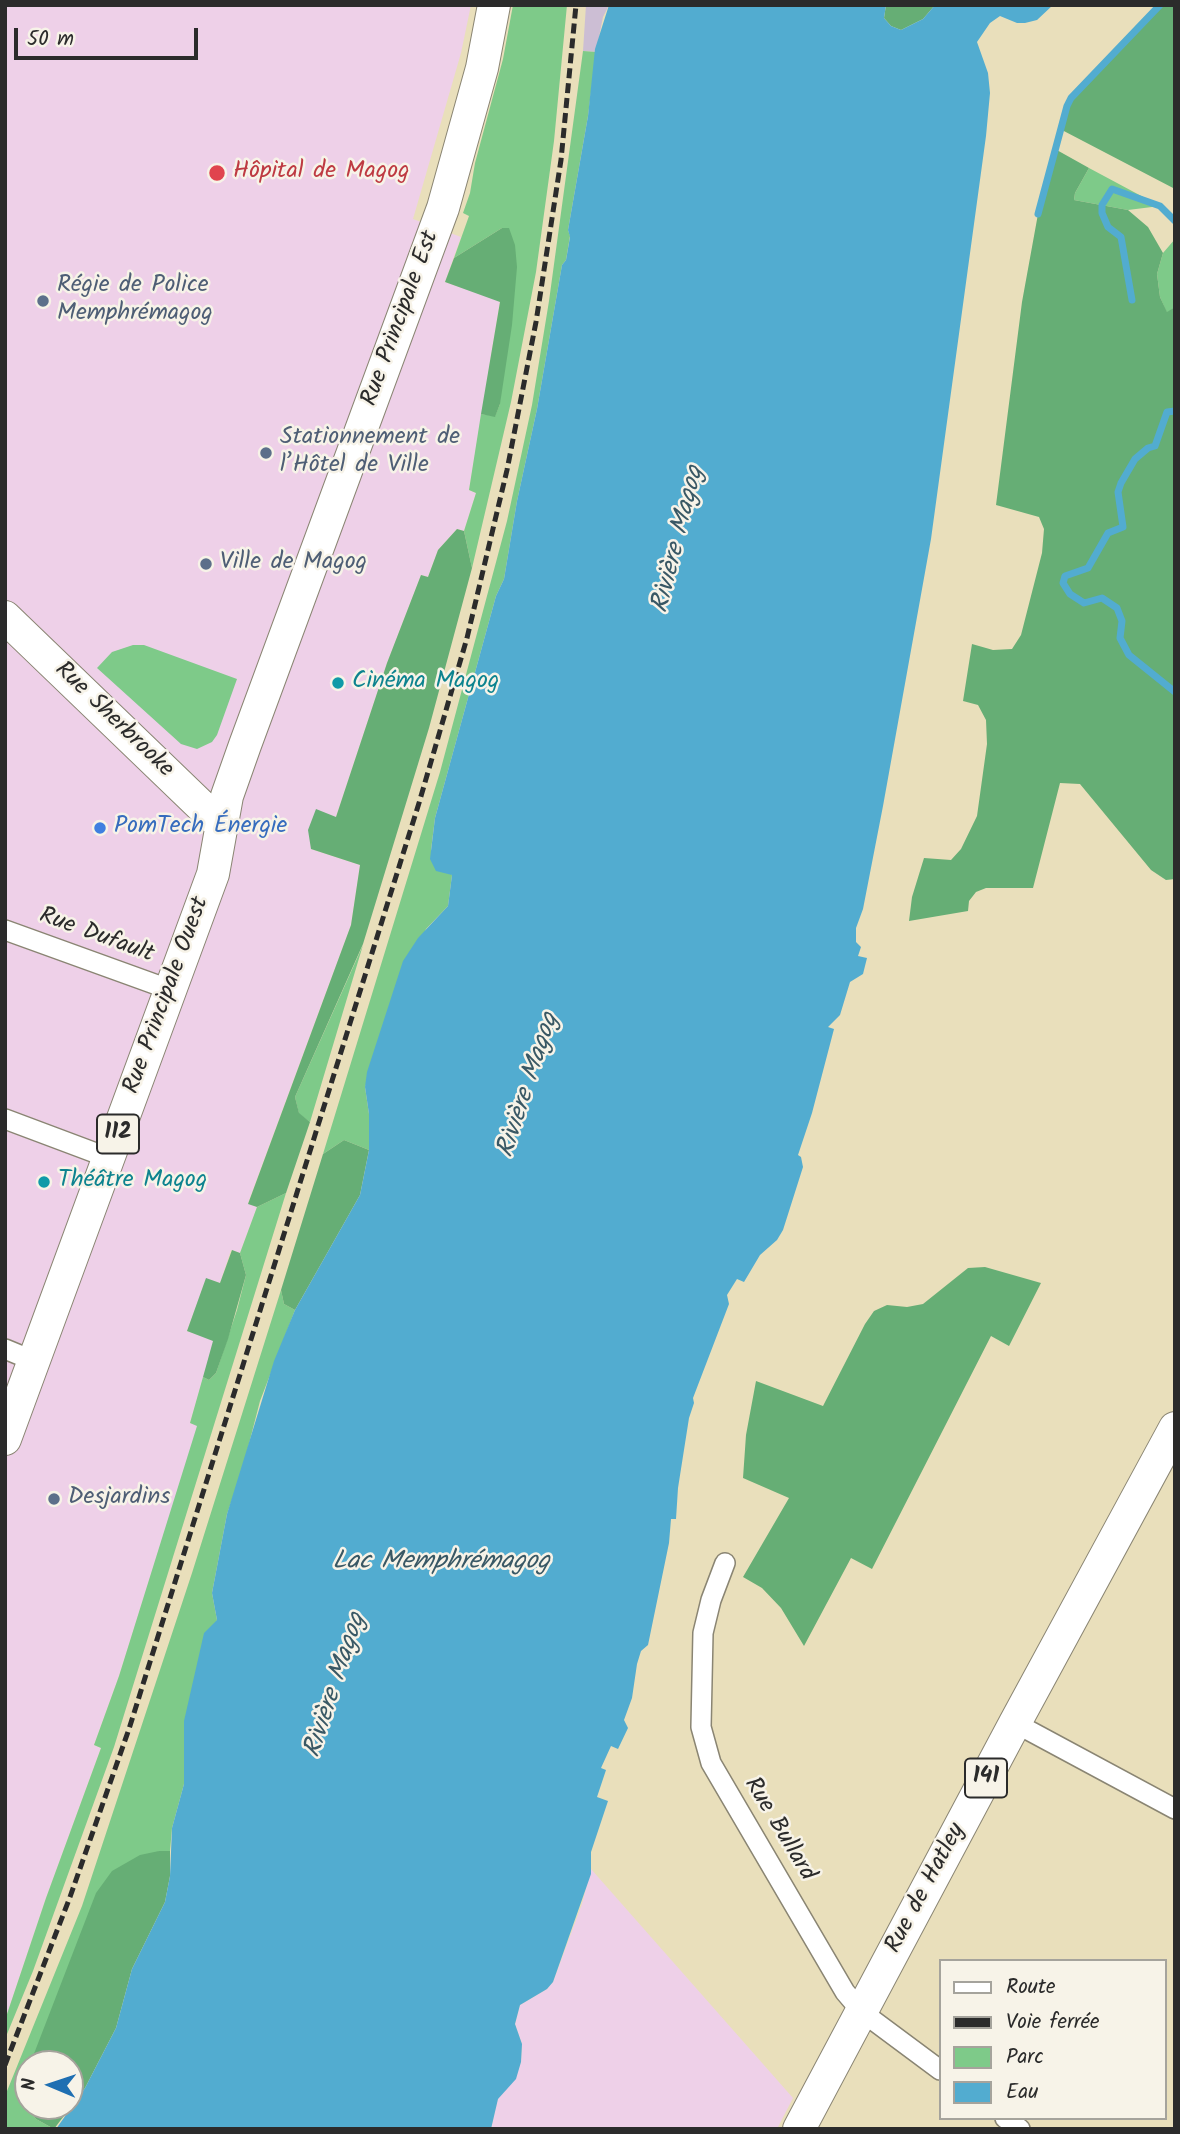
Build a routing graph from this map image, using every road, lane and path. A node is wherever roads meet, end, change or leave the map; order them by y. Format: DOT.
graph roads {
  1 [pos="494,5"];
  2 [pos="5,617"];
  3 [pos="222,826"];
  4 [pos="5,930"];
  5 [pos="171,990"];
  6 [pos="5,1119"];
  7 [pos="108,1158"];
  8 [pos="5,1349"];
  9 [pos="34,1360"];
  10 [pos="1175,1428"];
  11 [pos="5,1439"];
  12 [pos="725,1563"];
  13 [pos="1015,1723"];
  14 [pos="1175,1809"];
  15 [pos="862,2012"];
  16 [pos="939,2069"];
  17 [pos="799,2129"];
  1 -- 3 [label="main road, Rue Principale Est"];
  2 -- 3 [label="main road, Rue Sherbrooke"];
  3 -- 5 [label="main road, Rue Principale Ouest / 112"];
  4 -- 5 [label="street, Rue Dufault"];
  5 -- 7 [label="main road, Rue Principale Ouest / 112"];
  6 -- 7 [label="street"];
  7 -- 9 [label="main road, Rue Principale Ouest / 112"];
  8 -- 9 [label="street"];
  9 -- 11 [label="main road, Rue Principale Ouest / 112"];
  10 -- 13 [label="main road, Rue de Hatley / 141"];
  12 -- 15 [label="street, Rue Bullard"];
  13 -- 14 [label="street"];
  13 -- 15 [label="main road, Rue de Hatley / 141"];
  15 -- 16 [label="street, Rue Bullard"];
  15 -- 17 [label="main road, Rue de Hatley / 141"];
}
